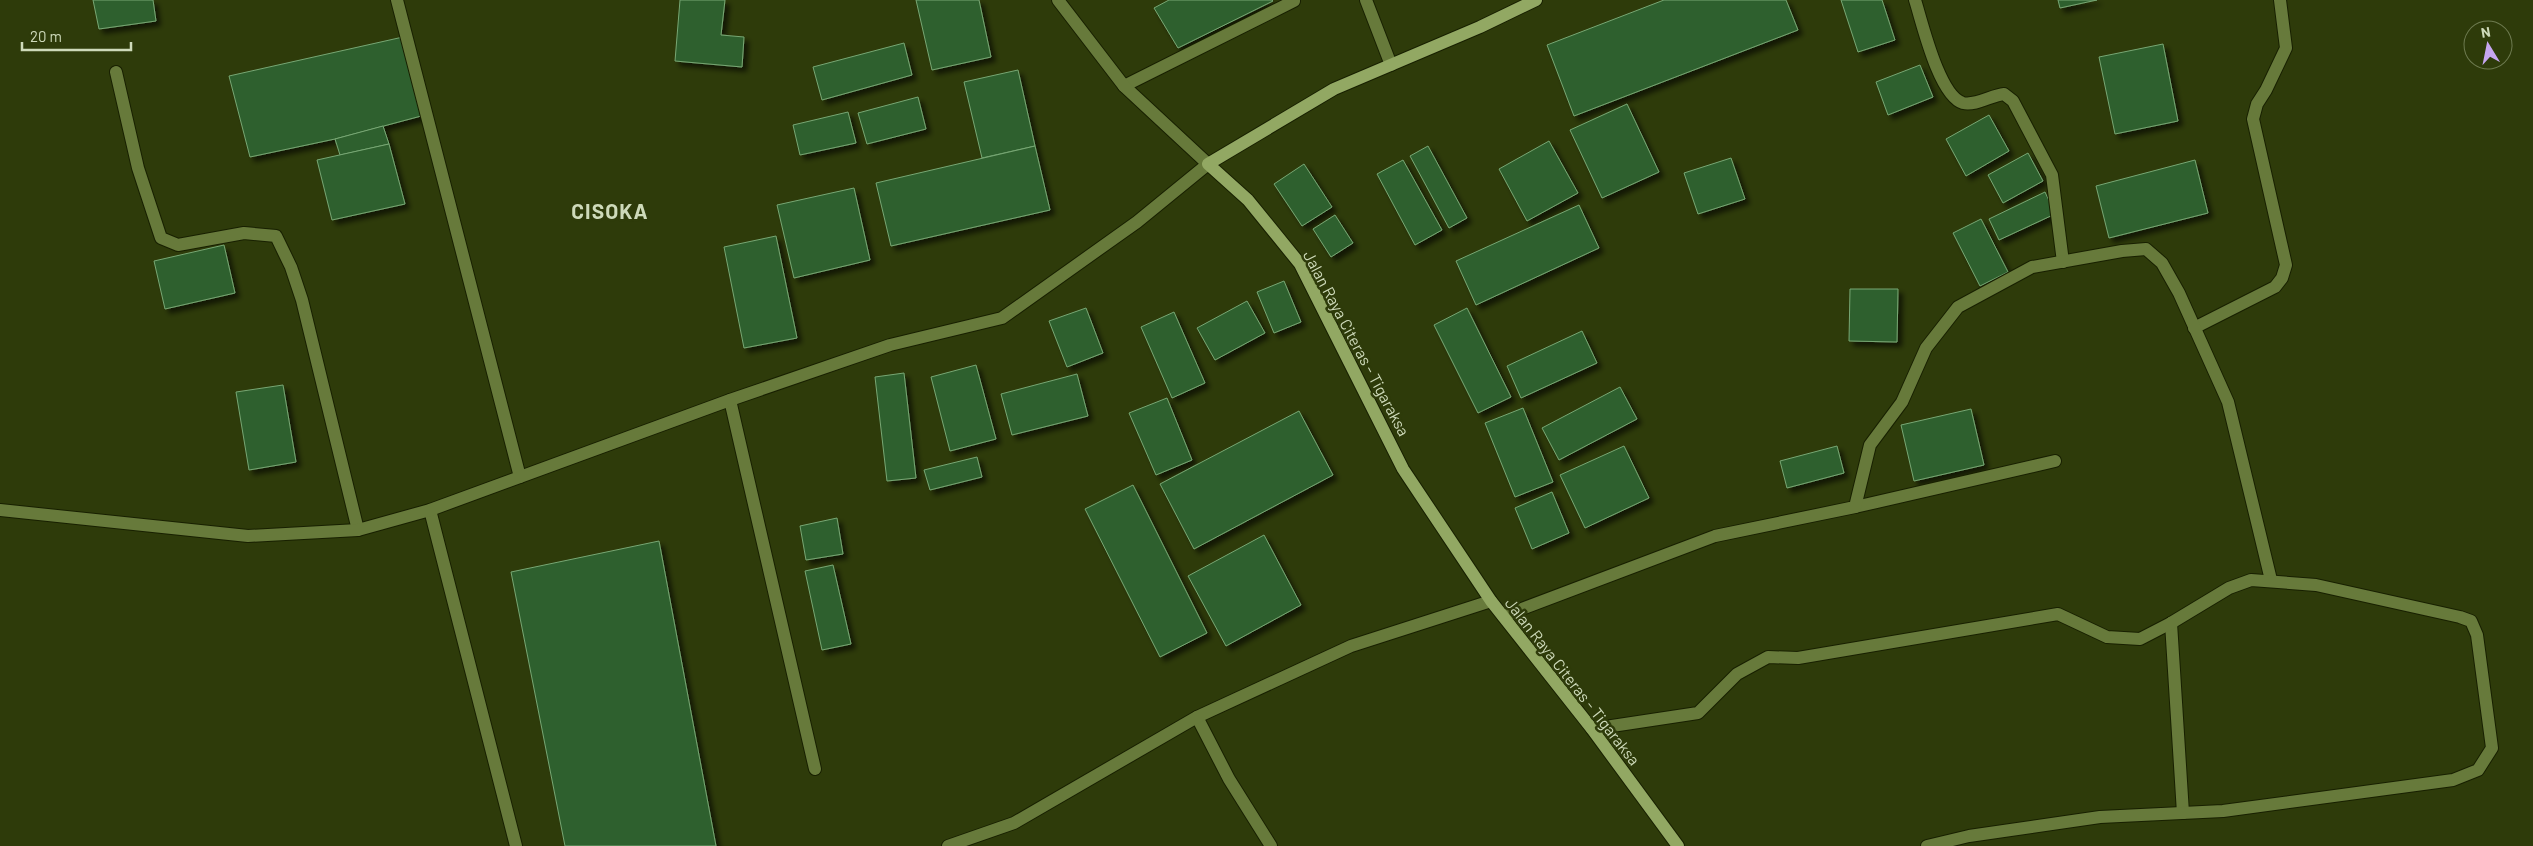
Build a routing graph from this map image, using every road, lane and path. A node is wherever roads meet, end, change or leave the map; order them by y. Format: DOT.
graph roads {
  1 [pos="398,0"];
  2 [pos="1058,0"];
  3 [pos="1366,0"];
  4 [pos="1536,0"];
  5 [pos="1915,0"];
  6 [pos="2280,0"];
  7 [pos="1294,1"];
  8 [pos="1391,65"];
  9 [pos="116,72"];
  10 [pos="1124,86"];
  11 [pos="1208,164"];
  12 [pos="2063,262"];
  13 [pos="2194,328"];
  14 [pos="730,400"];
  15 [pos="2055,461"];
  16 [pos="520,477"];
  17 [pos="1855,507"];
  18 [pos="0,510"];
  19 [pos="430,510"];
  20 [pos="358,530"];
  21 [pos="2271,580"];
  22 [pos="1491,601"];
  23 [pos="1503,616"];
  24 [pos="2171,623"];
  25 [pos="1196,717"];
  26 [pos="1592,729"];
  27 [pos="815,769"];
  28 [pos="2183,813"];
  29 [pos="516,846"];
  30 [pos="948,846"];
  31 [pos="1271,846"];
  32 [pos="1678,846"];
  33 [pos="1927,846"];
  1 -- 16 [label="street"];
  2 -- 10 [label="street"];
  3 -- 8 [label="street"];
  4 -- 8 [label="main road"];
  5 -- 12 [label="street"];
  6 -- 13 [label="street"];
  7 -- 10 [label="street"];
  8 -- 11 [label="main road"];
  9 -- 20 [label="street"];
  10 -- 11 [label="street"];
  11 -- 14 [label="street"];
  11 -- 22 [label="main road, Jalan Raya Citeras - Tigaraksa"];
  12 -- 13 [label="street"];
  12 -- 17 [label="street"];
  13 -- 21 [label="street"];
  14 -- 16 [label="street"];
  14 -- 27 [label="street"];
  15 -- 17 [label="street"];
  16 -- 19 [label="street"];
  17 -- 23 [label="street"];
  18 -- 20 [label="street"];
  19 -- 20 [label="street"];
  19 -- 29 [label="street"];
  21 -- 24 [label="street"];
  21 -- 28 [label="street"];
  22 -- 23 [label="main road, Jalan Raya Citeras - Tigaraksa"];
  22 -- 25 [label="street"];
  23 -- 26 [label="main road, Jalan Raya Citeras - Tigaraksa"];
  24 -- 26 [label="street"];
  24 -- 28 [label="street"];
  25 -- 30 [label="street"];
  25 -- 31 [label="street"];
  26 -- 32 [label="main road, Jalan Raya Citeras - Tigaraksa"];
  28 -- 33 [label="street"];
}
